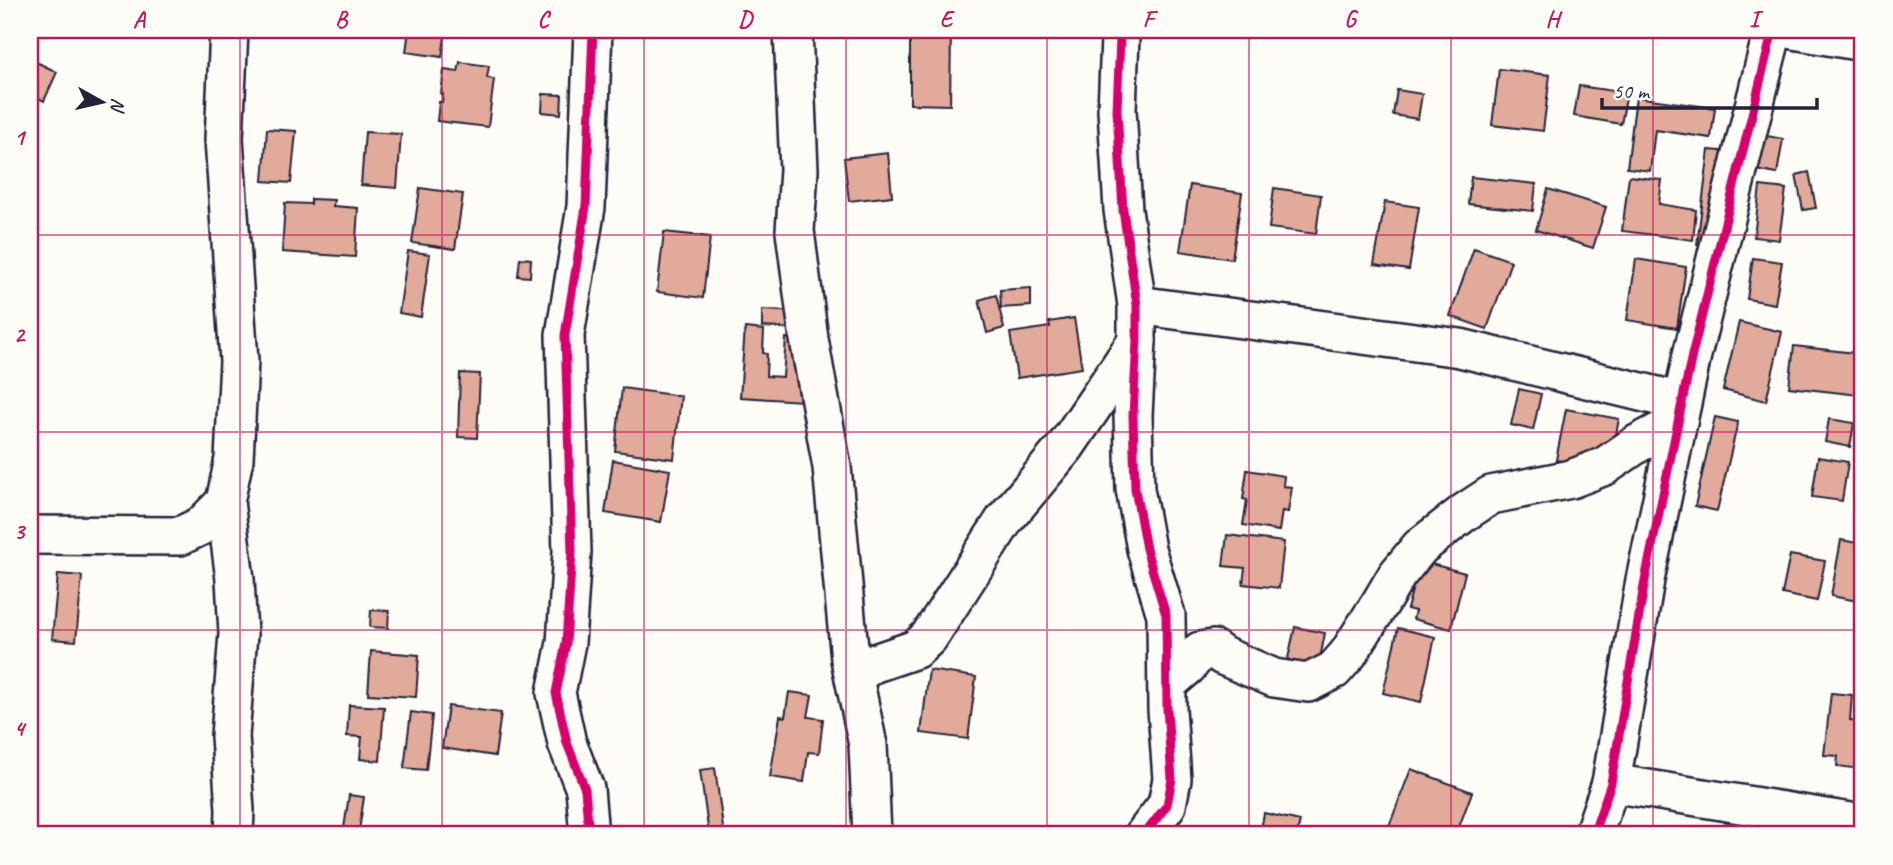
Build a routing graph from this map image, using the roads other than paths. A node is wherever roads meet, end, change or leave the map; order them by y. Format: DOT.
graph roads {
  1 [pos="229,30"];
  2 [pos="593,30"];
  3 [pos="793,30"];
  4 [pos="1119,30"];
  5 [pos="1773,30"];
  6 [pos="1794,30"];
  7 [pos="1863,43"];
  8 [pos="1137,323"];
  9 [pos="1680,412"];
  10 [pos="225,502"];
  11 [pos="30,535"];
  12 [pos="854,677"];
  13 [pos="1167,684"];
  14 [pos="1611,783"];
  15 [pos="1863,824"];
  16 [pos="234,835"];
  17 [pos="589,835"];
  18 [pos="872,835"];
  19 [pos="1144,835"];
  20 [pos="1593,835"];
  1 -- 10 [label="street"];
  2 -- 17 [label="street"];
  3 -- 12 [label="street"];
  4 -- 8 [label="street"];
  5 -- 9 [label="street"];
  6 -- 7 [label="street"];
  8 -- 9 [label="street"];
  8 -- 12 [label="street"];
  8 -- 13 [label="street"];
  9 -- 13 [label="street"];
  9 -- 14 [label="street"];
  10 -- 11 [label="street"];
  10 -- 16 [label="street"];
  12 -- 18 [label="street"];
  13 -- 19 [label="street"];
  14 -- 15 [label="street"];
  14 -- 20 [label="street"];
}
